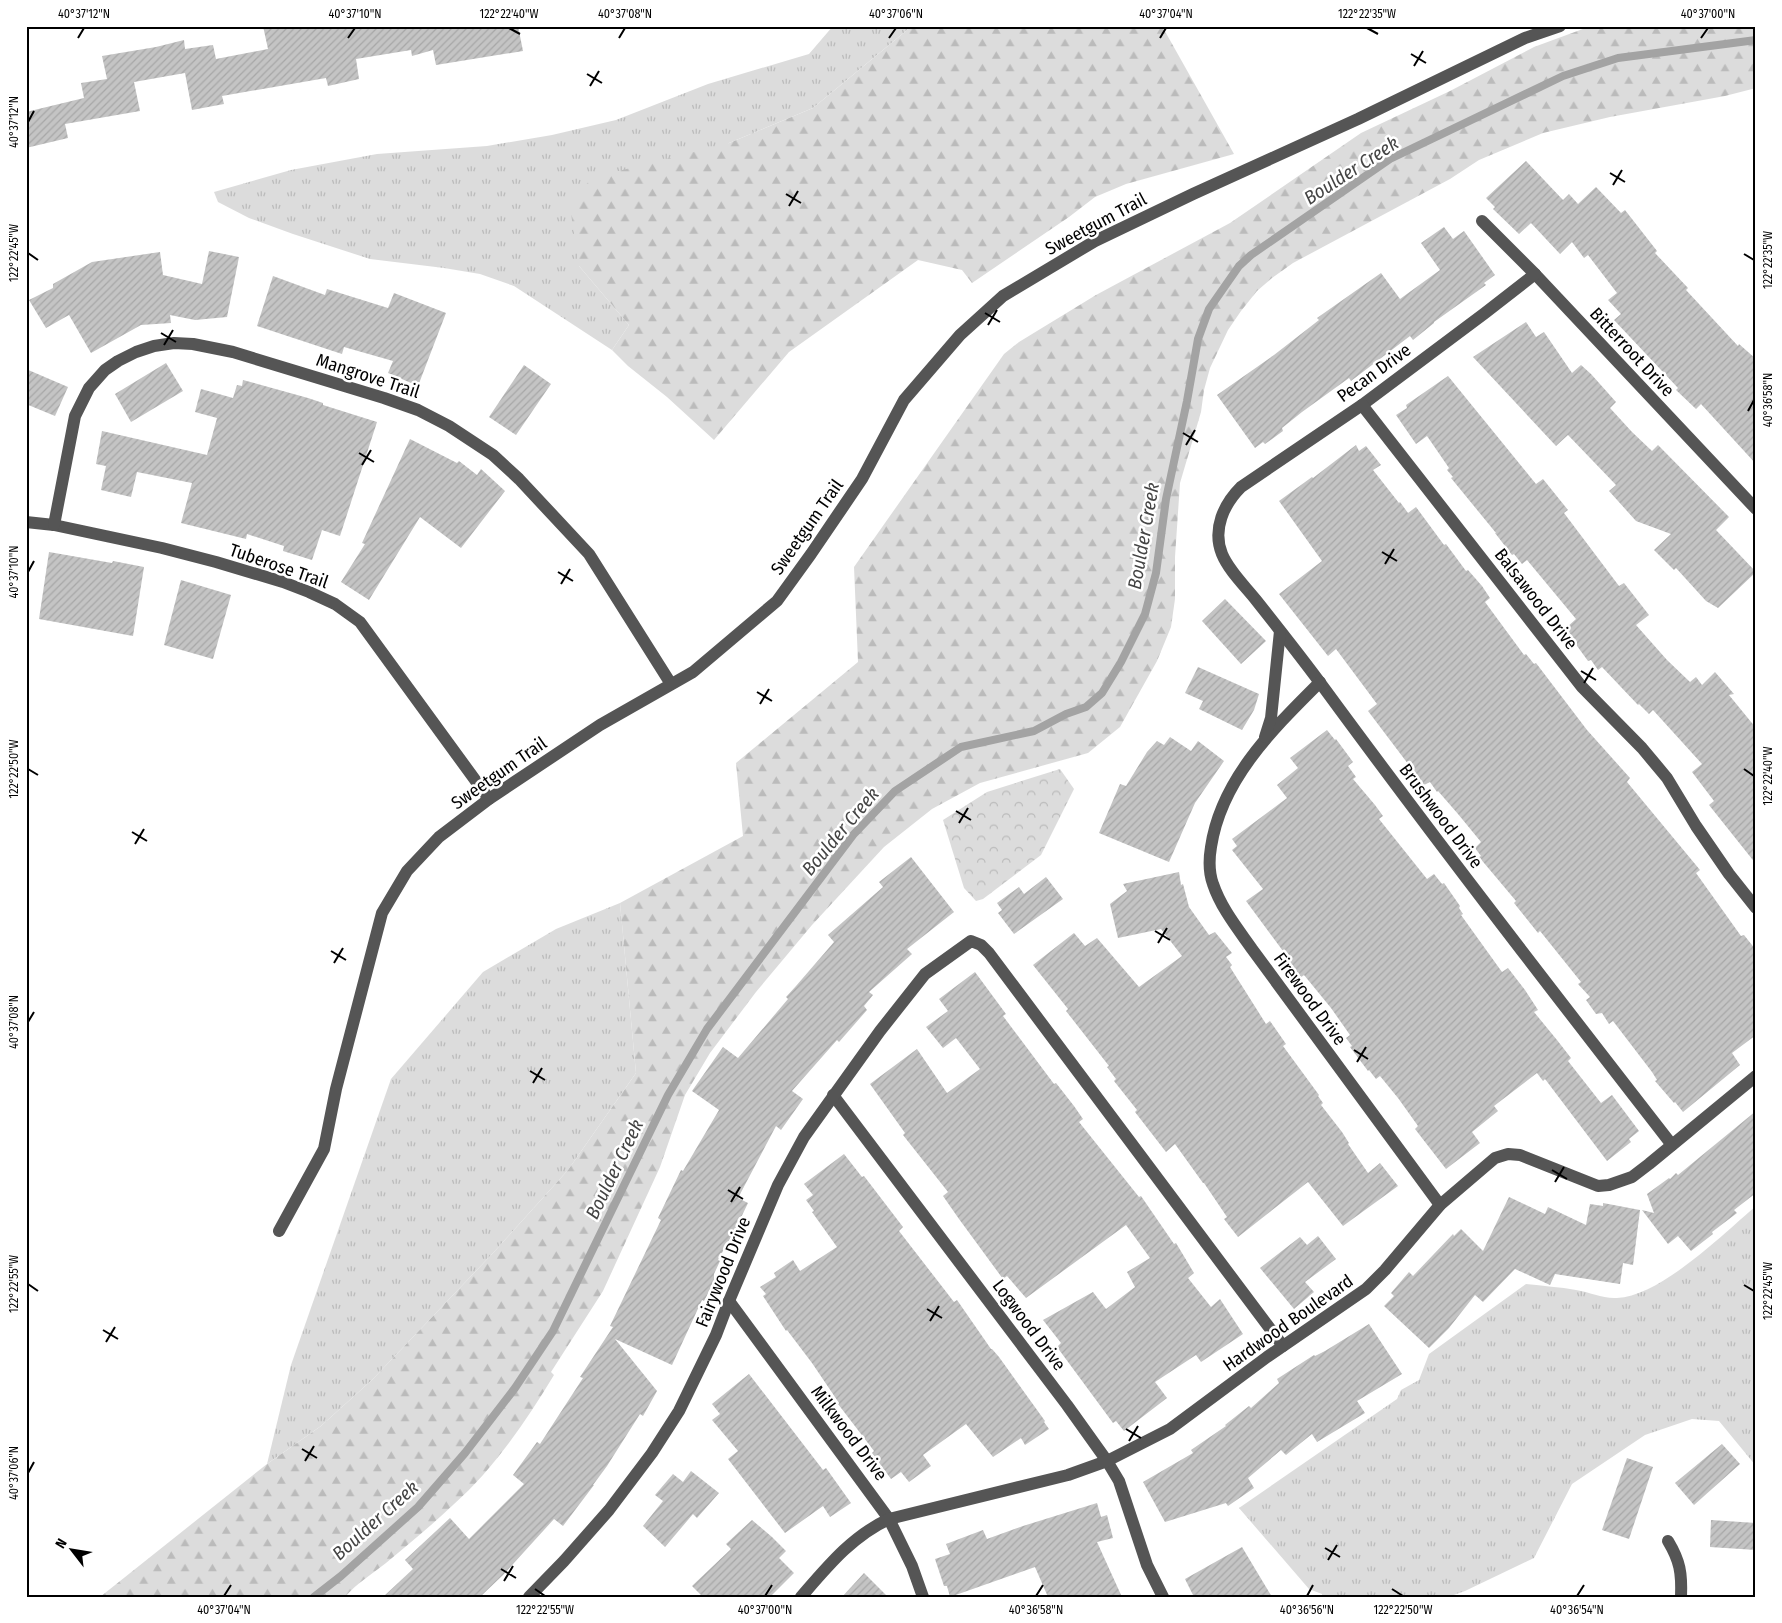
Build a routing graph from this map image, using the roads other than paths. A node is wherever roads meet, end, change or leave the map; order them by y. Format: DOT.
graph roads {
  1 [pos="1560,26"];
  2 [pos="1482,221"];
  3 [pos="1534,274"];
  4 [pos="1362,405"];
  5 [pos="1231,498"];
  6 [pos="1756,509"];
  7 [pos="26,522"];
  8 [pos="54,525"];
  9 [pos="1280,630"];
  10 [pos="1320,682"];
  11 [pos="671,684"];
  12 [pos="1264,740"];
  13 [pos="489,799"];
  14 [pos="1756,908"];
  15 [pos="1756,1076"];
  16 [pos="833,1095"];
  17 [pos="1672,1145"];
  18 [pos="1440,1205"];
  19 [pos="279,1231"];
  20 [pos="729,1301"];
  21 [pos="1283,1346"];
  22 [pos="1107,1461"];
  23 [pos="889,1519"];
  24 [pos="1668,1540"];
  25 [pos="529,1597"];
  26 [pos="801,1597"];
  27 [pos="923,1597"];
  28 [pos="1163,1597"];
  29 [pos="1681,1597"];
  1 -- 11 [label="street, Sweetgum Trail"];
  2 -- 3 [label="street, Bitterroot Drive"];
  3 -- 4 [label="street, Pecan Drive"];
  3 -- 6 [label="street, Bitterroot Drive"];
  4 -- 5 [label="street, Pecan Drive"];
  4 -- 14 [label="street, Balsawood Drive"];
  5 -- 9 [label="street, Brushwood Drive"];
  7 -- 8 [label="street, Tuberose Trail"];
  8 -- 11 [label="street, Mangrove Trail"];
  8 -- 13 [label="street, Tuberose Trail"];
  9 -- 10 [label="street, Brushwood Drive"];
  9 -- 12 [label="street"];
  10 -- 12 [label="street"];
  10 -- 17 [label="street, Brushwood Drive"];
  11 -- 13 [label="street, Sweetgum Trail"];
  12 -- 18 [label="street, Firewood Drive"];
  13 -- 19 [label="street, Sweetgum Trail"];
  15 -- 17 [label="street, Hardwood Boulevard"];
  16 -- 20 [label="street, Fairywood Drive"];
  16 -- 21 [label="street, Fairywood Drive"];
  16 -- 22 [label="street, Logwood Drive"];
  17 -- 18 [label="street, Hardwood Boulevard"];
  18 -- 21 [label="street, Hardwood Boulevard"];
  20 -- 23 [label="street, Milkwood Drive"];
  20 -- 25 [label="street, Fairywood Drive"];
  21 -- 22 [label="street, Hardwood Boulevard"];
  22 -- 23 [label="street, Hardwood Boulevard"];
  22 -- 28 [label="street, Logwood Drive"];
  23 -- 26 [label="street, Hardwood Boulevard"];
  23 -- 27 [label="street, Milkwood Drive"];
  24 -- 29 [label="street"];
}
